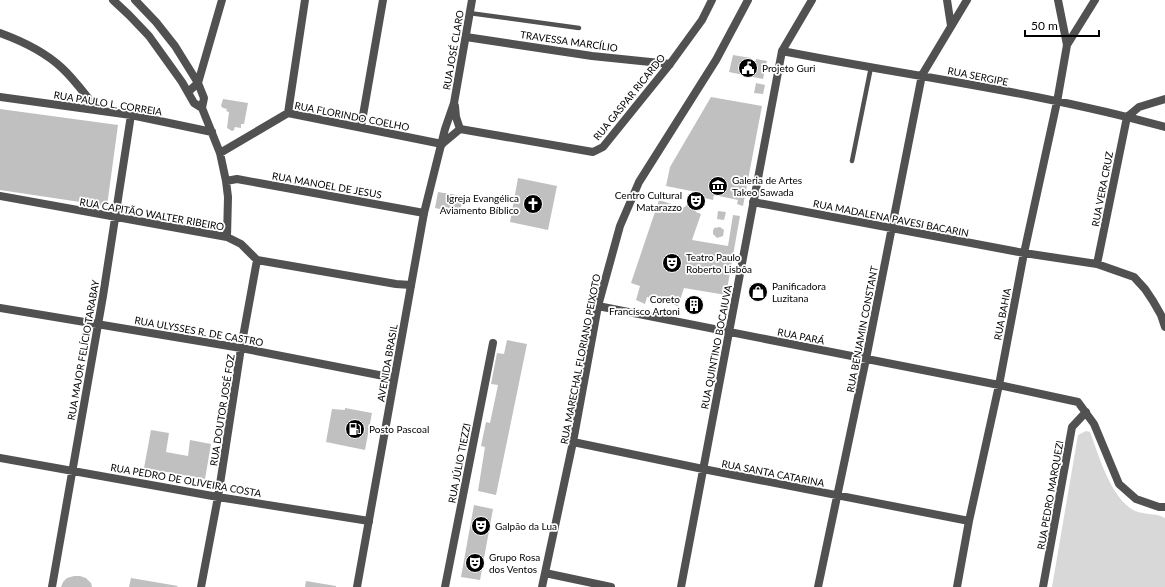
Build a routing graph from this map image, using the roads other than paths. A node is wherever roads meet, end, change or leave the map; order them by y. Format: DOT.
graph roads {
  1 [pos="113,0"];
  2 [pos="135,0"];
  3 [pos="222,0"];
  4 [pos="305,0"];
  5 [pos="383,0"];
  6 [pos="472,0"];
  7 [pos="712,0"];
  8 [pos="748,0"];
  9 [pos="812,0"];
  10 [pos="947,0"];
  11 [pos="967,0"];
  12 [pos="1058,0"];
  13 [pos="1095,0"];
  14 [pos="470,13"];
  15 [pos="951,26"];
  16 [pos="579,28"];
  17 [pos="0,33"];
  18 [pos="466,37"];
  19 [pos="1067,45"];
  20 [pos="782,51"];
  21 [pos="670,64"];
  22 [pos="871,66"];
  23 [pos="922,75"];
  24 [pos="198,82"];
  25 [pos="188,92"];
  26 [pos="84,93"];
  27 [pos="0,97"];
  28 [pos="1165,98"];
  29 [pos="1057,102"];
  30 [pos="454,103"];
  31 [pos="78,108"];
  32 [pos="202,108"];
  33 [pos="98,110"];
  34 [pos="288,113"];
  35 [pos="131,115"];
  36 [pos="1127,117"];
  37 [pos="361,127"];
  38 [pos="1165,127"];
  39 [pos="460,129"];
  40 [pos="212,132"];
  41 [pos="442,144"];
  42 [pos="220,153"];
  43 [pos="852,161"];
  44 [pos="226,181"];
  45 [pos="0,196"];
  46 [pos="753,202"];
  47 [pos="424,213"];
  48 [pos="116,217"];
  49 [pos="892,228"];
  50 [pos="227,237"];
  51 [pos="1024,253"];
  52 [pos="257,260"];
  53 [pos="1097,264"];
  54 [pos="411,285"];
  55 [pos="598,306"];
  56 [pos="0,308"];
  57 [pos="97,325"];
  58 [pos="1165,327"];
  59 [pos="729,332"];
  60 [pos="493,343"];
  61 [pos="242,348"];
  62 [pos="866,359"];
  63 [pos="394,378"];
  64 [pos="999,385"];
  65 [pos="1086,412"];
  66 [pos="573,442"];
  67 [pos="0,458"];
  68 [pos="703,469"];
  69 [pos="72,470"];
  70 [pos="838,496"];
  71 [pos="218,497"];
  72 [pos="1165,507"];
  73 [pos="369,520"];
  74 [pos="969,521"];
  75 [pos="545,573"];
  76 [pos="52,587"];
  77 [pos="201,587"];
  78 [pos="357,587"];
  79 [pos="445,587"];
  80 [pos="542,587"];
  81 [pos="611,587"];
  82 [pos="681,587"];
  83 [pos="818,587"];
  84 [pos="957,587"];
  85 [pos="1043,587"];
  1 -- 25 [label="street"];
  2 -- 24 [label="street"];
  3 -- 24 [label="street"];
  4 -- 34 [label="street"];
  5 -- 37 [label="street"];
  6 -- 14 [label="street, RUA JOSÉ CLARO"];
  7 -- 21 [label="street, RUA GASPAR RICARDO"];
  8 -- 55 [label="street, RUA MARECHAL FLORIANO PEIXOTO"];
  9 -- 20 [label="street, RUA QUINTINO BOCAIUVA"];
  10 -- 15 [label="street"];
  11 -- 15 [label="street, RUA BENJAMIN CONSTANT"];
  12 -- 19 [label="street"];
  13 -- 19 [label="street"];
  14 -- 16 [label="lane"];
  14 -- 18 [label="street, RUA JOSÉ CLARO"];
  15 -- 23 [label="street, RUA BENJAMIN CONSTANT"];
  17 -- 26 [label="street"];
  18 -- 21 [label="street, TRAVESSA MARCÍLIO"];
  18 -- 30 [label="street, RUA JOSÉ CLARO"];
  19 -- 29 [label="street, RUA BAHIA"];
  20 -- 22 [label="street, RUA SERGIPE"];
  20 -- 46 [label="street, RUA QUINTINO BOCAIUVA"];
  21 -- 39 [label="street, RUA GASPAR RICARDO"];
  22 -- 23 [label="street, RUA SERGIPE"];
  22 -- 43 [label="lane"];
  23 -- 29 [label="street, RUA SERGIPE"];
  23 -- 49 [label="street, RUA BENJAMIN CONSTANT"];
  24 -- 25 [label="street"];
  24 -- 32 [label="street"];
  25 -- 32 [label="street"];
  26 -- 31 [label="street"];
  26 -- 33 [label="street"];
  27 -- 31 [label="street, RUA PAULO L. CORREIA"];
  28 -- 36 [label="street"];
  29 -- 36 [label="street, RUA SERGIPE"];
  29 -- 51 [label="street, RUA BAHIA"];
  30 -- 39 [label="street, RUA JOSÉ CLARO"];
  30 -- 41 [label="street, RUA JOSÉ CLARO"];
  31 -- 33 [label="street, RUA PAULO L. CORREIA"];
  32 -- 40 [label="street"];
  33 -- 35 [label="street, RUA PAULO L. CORREIA"];
  34 -- 37 [label="street, RUA FLORINDO COELHO"];
  34 -- 42 [label="street, RUA FLORINDO COELHO"];
  35 -- 40 [label="street, RUA PAULO L. CORREIA"];
  35 -- 48 [label="street, RUA MAJOR FELÍCIO TARABAY"];
  36 -- 38 [label="street, RUA SERGIPE"];
  36 -- 53 [label="street, RUA VERA CRUZ"];
  37 -- 41 [label="street, RUA FLORINDO COELHO"];
  39 -- 41 [label="street"];
  40 -- 42 [label="street"];
  41 -- 47 [label="street, AVENIDA BRASIL"];
  42 -- 44 [label="street"];
  44 -- 47 [label="street, RUA MANOEL DE JESUS"];
  44 -- 50 [label="street"];
  45 -- 48 [label="street, RUA CAPITÃO WALTER RIBEIRO"];
  46 -- 49 [label="street, RUA MADALENA PAVESI BACARIN"];
  46 -- 59 [label="street, RUA QUINTINO BOCAIUVA"];
  47 -- 54 [label="street, AVENIDA BRASIL"];
  48 -- 50 [label="street, RUA CAPITÃO WALTER RIBEIRO"];
  48 -- 57 [label="street, RUA MAJOR FELÍCIO TARABAY"];
  49 -- 51 [label="street, RUA MADALENA PAVESI BACARIN"];
  49 -- 62 [label="street, RUA BENJAMIN CONSTANT"];
  50 -- 52 [label="street, RUA CAPITÃO WALTER RIBEIRO"];
  51 -- 53 [label="street, RUA MADALENA PAVESI BACARIN"];
  51 -- 64 [label="street, RUA BAHIA"];
  52 -- 54 [label="street"];
  52 -- 61 [label="street, RUA DOUTOR JOSÉ FOZ"];
  53 -- 58 [label="street, RUA MADALENA PAVESI BACARIN"];
  54 -- 63 [label="street, AVENIDA BRASIL"];
  55 -- 59 [label="street, RUA PARÁ"];
  55 -- 66 [label="street, RUA MARECHAL FLORIANO PEIXOTO"];
  56 -- 57 [label="street, RUA ULYSSES R. DE CASTRO"];
  57 -- 61 [label="street, RUA ULYSSES R. DE CASTRO"];
  57 -- 69 [label="street, RUA MAJOR FELÍCIO TARABAY"];
  59 -- 62 [label="street, RUA PARÁ"];
  59 -- 68 [label="street, RUA QUINTINO BOCAIUVA"];
  60 -- 79 [label="street, RUA JÚLIO TIEZZI"];
  61 -- 63 [label="street, RUA ULYSSES R. DE CASTRO"];
  61 -- 71 [label="street, RUA DOUTOR JOSÉ FOZ"];
  62 -- 64 [label="street, RUA PARÁ"];
  62 -- 70 [label="street, RUA BENJAMIN CONSTANT"];
  63 -- 73 [label="street, AVENIDA BRASIL"];
  64 -- 65 [label="street, RUA PARÁ"];
  64 -- 74 [label="street, RUA BAHIA"];
  65 -- 72 [label="street"];
  65 -- 85 [label="street, RUA PEDRO MARQUEZI"];
  66 -- 68 [label="street, RUA SANTA CATARINA"];
  66 -- 75 [label="street, RUA MARECHAL FLORIANO PEIXOTO"];
  67 -- 69 [label="street, RUA PEDRO DE OLIVEIRA COSTA"];
  68 -- 70 [label="street, RUA SANTA CATARINA"];
  68 -- 82 [label="street, RUA QUINTINO BOCAIUVA"];
  69 -- 71 [label="street, RUA PEDRO DE OLIVEIRA COSTA"];
  69 -- 76 [label="street, RUA MAJOR FELÍCIO TARABAY"];
  70 -- 74 [label="street, RUA SANTA CATARINA"];
  70 -- 83 [label="street, RUA BENJAMIN CONSTANT"];
  71 -- 73 [label="street, RUA PEDRO DE OLIVEIRA COSTA"];
  71 -- 77 [label="street, RUA DOUTOR JOSÉ FOZ"];
  73 -- 78 [label="street, AVENIDA BRASIL"];
  74 -- 84 [label="street, RUA BAHIA"];
  75 -- 80 [label="street, RUA MARECHAL FLORIANO PEIXOTO"];
  75 -- 81 [label="street"];
}
